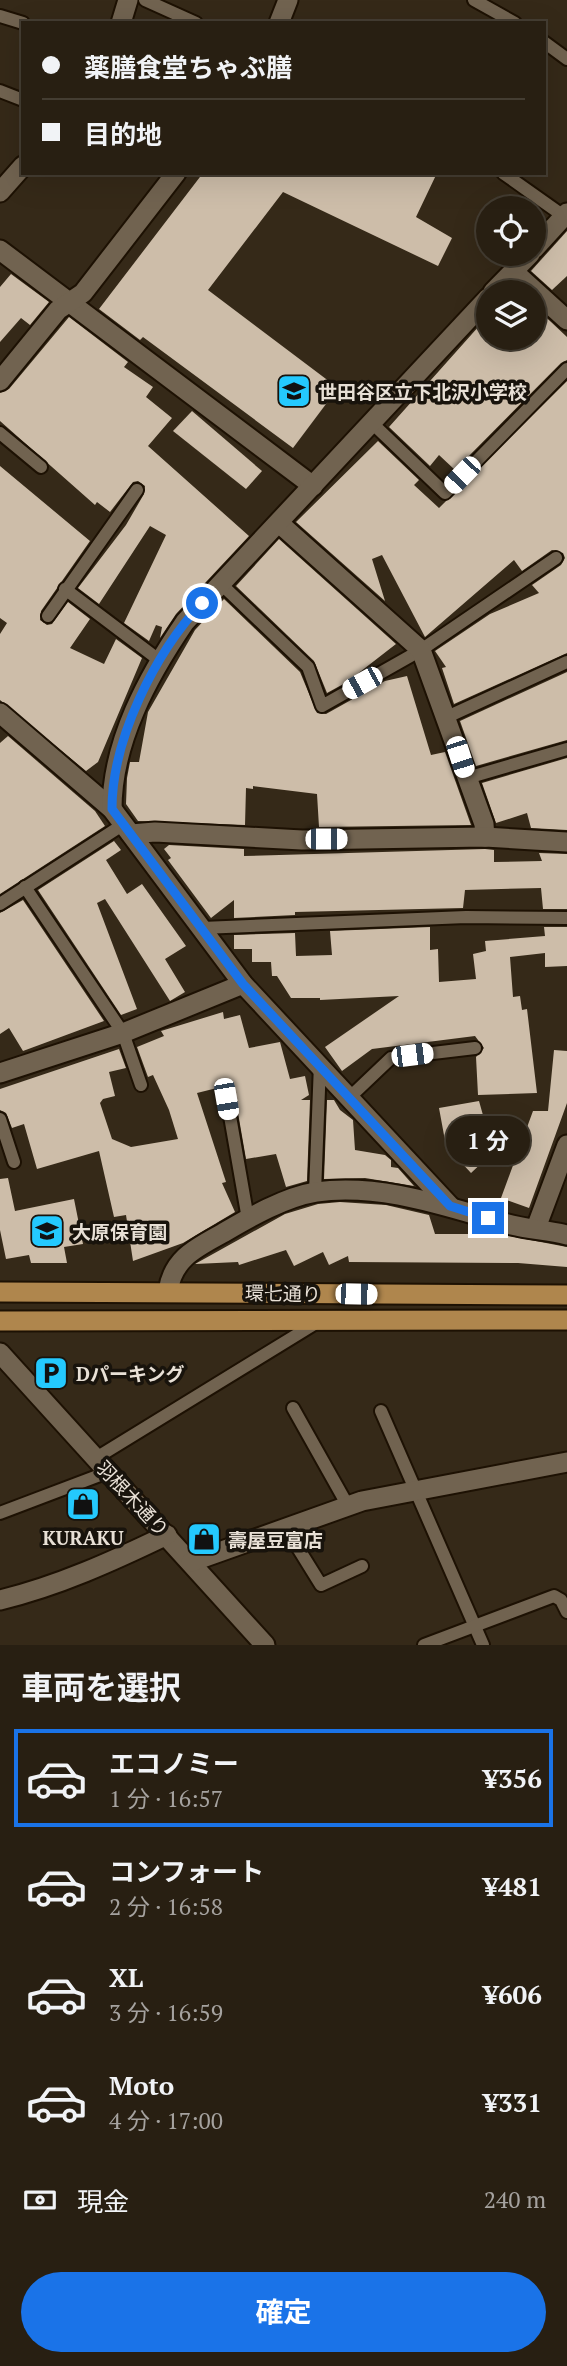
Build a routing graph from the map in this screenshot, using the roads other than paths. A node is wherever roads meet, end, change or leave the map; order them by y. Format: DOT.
graph roads {
  1 [pos="128,0"];
  2 [pos="145,0"];
  3 [pos="288,0"];
  4 [pos="474,0"];
  5 [pos="496,5"];
  6 [pos="0,16"];
  7 [pos="122,21"];
  8 [pos="192,21"];
  9 [pos="280,21"];
  10 [pos="512,21"];
  11 [pos="21,22"];
  12 [pos="546,43"];
  13 [pos="567,59"];
  14 [pos="0,91"];
  15 [pos="21,99"];
  16 [pos="21,168"];
  17 [pos="174,175"];
  18 [pos="506,175"];
  19 [pos="0,192"];
  20 [pos="566,215"];
  21 [pos="546,236"];
  22 [pos="0,250"];
  23 [pos="518,266"];
  24 [pos="513,271"];
  25 [pos="504,280"];
  26 [pos="70,303"];
  27 [pos="476,311"];
  28 [pos="567,320"];
  29 [pos="567,369"];
  30 [pos="0,381"];
  31 [pos="373,424"];
  32 [pos="0,433"];
  33 [pos="41,467"];
  34 [pos="313,486"];
  35 [pos="137,490"];
  36 [pos="279,523"];
  37 [pos="556,558"];
  38 [pos="220,583"];
  39 [pos="65,589"];
  40 [pos="48,616"];
  41 [pos="421,650"];
  42 [pos="159,660"];
  43 [pos="567,662"];
  44 [pos="0,713"];
  45 [pos="447,717"];
  46 [pos="567,749"];
  47 [pos="467,778"];
  48 [pos="122,823"];
  49 [pos="485,837"];
  50 [pos="567,842"];
  51 [pos="25,887"];
  52 [pos="0,904"];
  53 [pos="567,918"];
  54 [pos="202,928"];
  55 [pos="243,984"];
  56 [pos="123,1033"];
  57 [pos="475,1048"];
  58 [pos="320,1064"];
  59 [pos="0,1073"];
  60 [pos="141,1085"];
  61 [pos="350,1097"];
  62 [pos="226,1099"];
  63 [pos="0,1119"];
  64 [pos="567,1145"];
  65 [pos="14,1162"];
  66 [pos="315,1192"];
  67 [pos="450,1206"];
  68 [pos="248,1219"];
  69 [pos="536,1228"];
  70 [pos="567,1235"];
  71 [pos="168,1291"];
  72 [pos="0,1292"];
  73 [pos="567,1295"];
  74 [pos="567,1320"];
  75 [pos="0,1321"];
  76 [pos="319,1321"];
  77 [pos="0,1353"];
  78 [pos="293,1408"];
  79 [pos="381,1411"];
  80 [pos="567,1462"];
  81 [pos="102,1465"];
  82 [pos="418,1493"];
  83 [pos="348,1506"];
  84 [pos="0,1513"];
  85 [pos="285,1527"];
  86 [pos="167,1535"];
  87 [pos="191,1562"];
  88 [pos="362,1566"];
  89 [pos="0,1600"];
  90 [pos="567,1612"];
  91 [pos="474,1626"];
  92 [pos="265,1645"];
  93 [pos="424,1645"];
  94 [pos="483,1645"];
  1 -- 7 [label="street"];
  2 -- 8 [label="lane"];
  3 -- 9 [label="street"];
  4 -- 5 [label="lane"];
  5 -- 10 [label="lane"];
  6 -- 11 [label="lane"];
  12 -- 13 [label="lane"];
  14 -- 15 [label="lane"];
  16 -- 19 [label="street"];
  17 -- 26 [label="street"];
  18 -- 20 [label="lane"];
  20 -- 21 [label="street"];
  22 -- 26 [label="street"];
  23 -- 24 [label="street"];
  24 -- 25 [label="street"];
  24 -- 28 [label="street"];
  26 -- 30 [label="street"];
  26 -- 34 [label="street"];
  27 -- 31 [label="street"];
  29 -- 31 [label="lane"];
  31 -- 34 [label="street"];
  32 -- 33 [label="lane"];
  34 -- 36 [label="street"];
  35 -- 39 [label="lane"];
  36 -- 38 [label="street"];
  36 -- 41 [label="street"];
  37 -- 41 [label="lane"];
  38 -- 41 [label="lane"];
  38 -- 42 [label="street"];
  39 -- 40 [label="lane"];
  39 -- 42 [label="lane"];
  41 -- 45 [label="street"];
  42 -- 48 [label="street"];
  43 -- 45 [label="lane"];
  44 -- 48 [label="street"];
  45 -- 47 [label="street"];
  46 -- 47 [label="lane"];
  47 -- 49 [label="street"];
  48 -- 49 [label="street"];
  48 -- 51 [label="lane"];
  48 -- 54 [label="street"];
  49 -- 50 [label="street"];
  51 -- 52 [label="lane"];
  51 -- 56 [label="lane"];
  53 -- 54 [label="lane"];
  54 -- 55 [label="street"];
  55 -- 56 [label="street"];
  55 -- 58 [label="street"];
  56 -- 59 [label="street"];
  56 -- 60 [label="lane"];
  57 -- 61 [label="lane"];
  58 -- 61 [label="street"];
  58 -- 66 [label="lane"];
  61 -- 67 [label="street"];
  62 -- 68 [label="lane"];
  63 -- 65 [label="lane"];
  64 -- 69 [label="street"];
  66 -- 67 [label="street"];
  66 -- 68 [label="street"];
  67 -- 69 [label="street"];
  68 -- 71 [label="street"];
  69 -- 70 [label="street"];
  71 -- 72 [label="main road, 環七通り"];
  71 -- 73 [label="main road, 環七通り"];
  74 -- 76 [label="main road, 環七通り"];
  75 -- 76 [label="main road, 環七通り"];
  76 -- 81 [label="lane"];
  77 -- 81 [label="street, 羽根木通り"];
  78 -- 83 [label="lane"];
  79 -- 82 [label="lane"];
  80 -- 82 [label="street"];
  81 -- 84 [label="lane"];
  81 -- 86 [label="street, 羽根木通り"];
  82 -- 83 [label="street"];
  82 -- 91 [label="lane"];
  83 -- 85 [label="street"];
  85 -- 87 [label="street"];
  85 -- 88 [label="lane"];
  86 -- 87 [label="street, 羽根木通り"];
  86 -- 89 [label="street"];
  87 -- 92 [label="street, 羽根木通り"];
  90 -- 91 [label="lane"];
  91 -- 93 [label="lane"];
  91 -- 94 [label="lane"];
}
